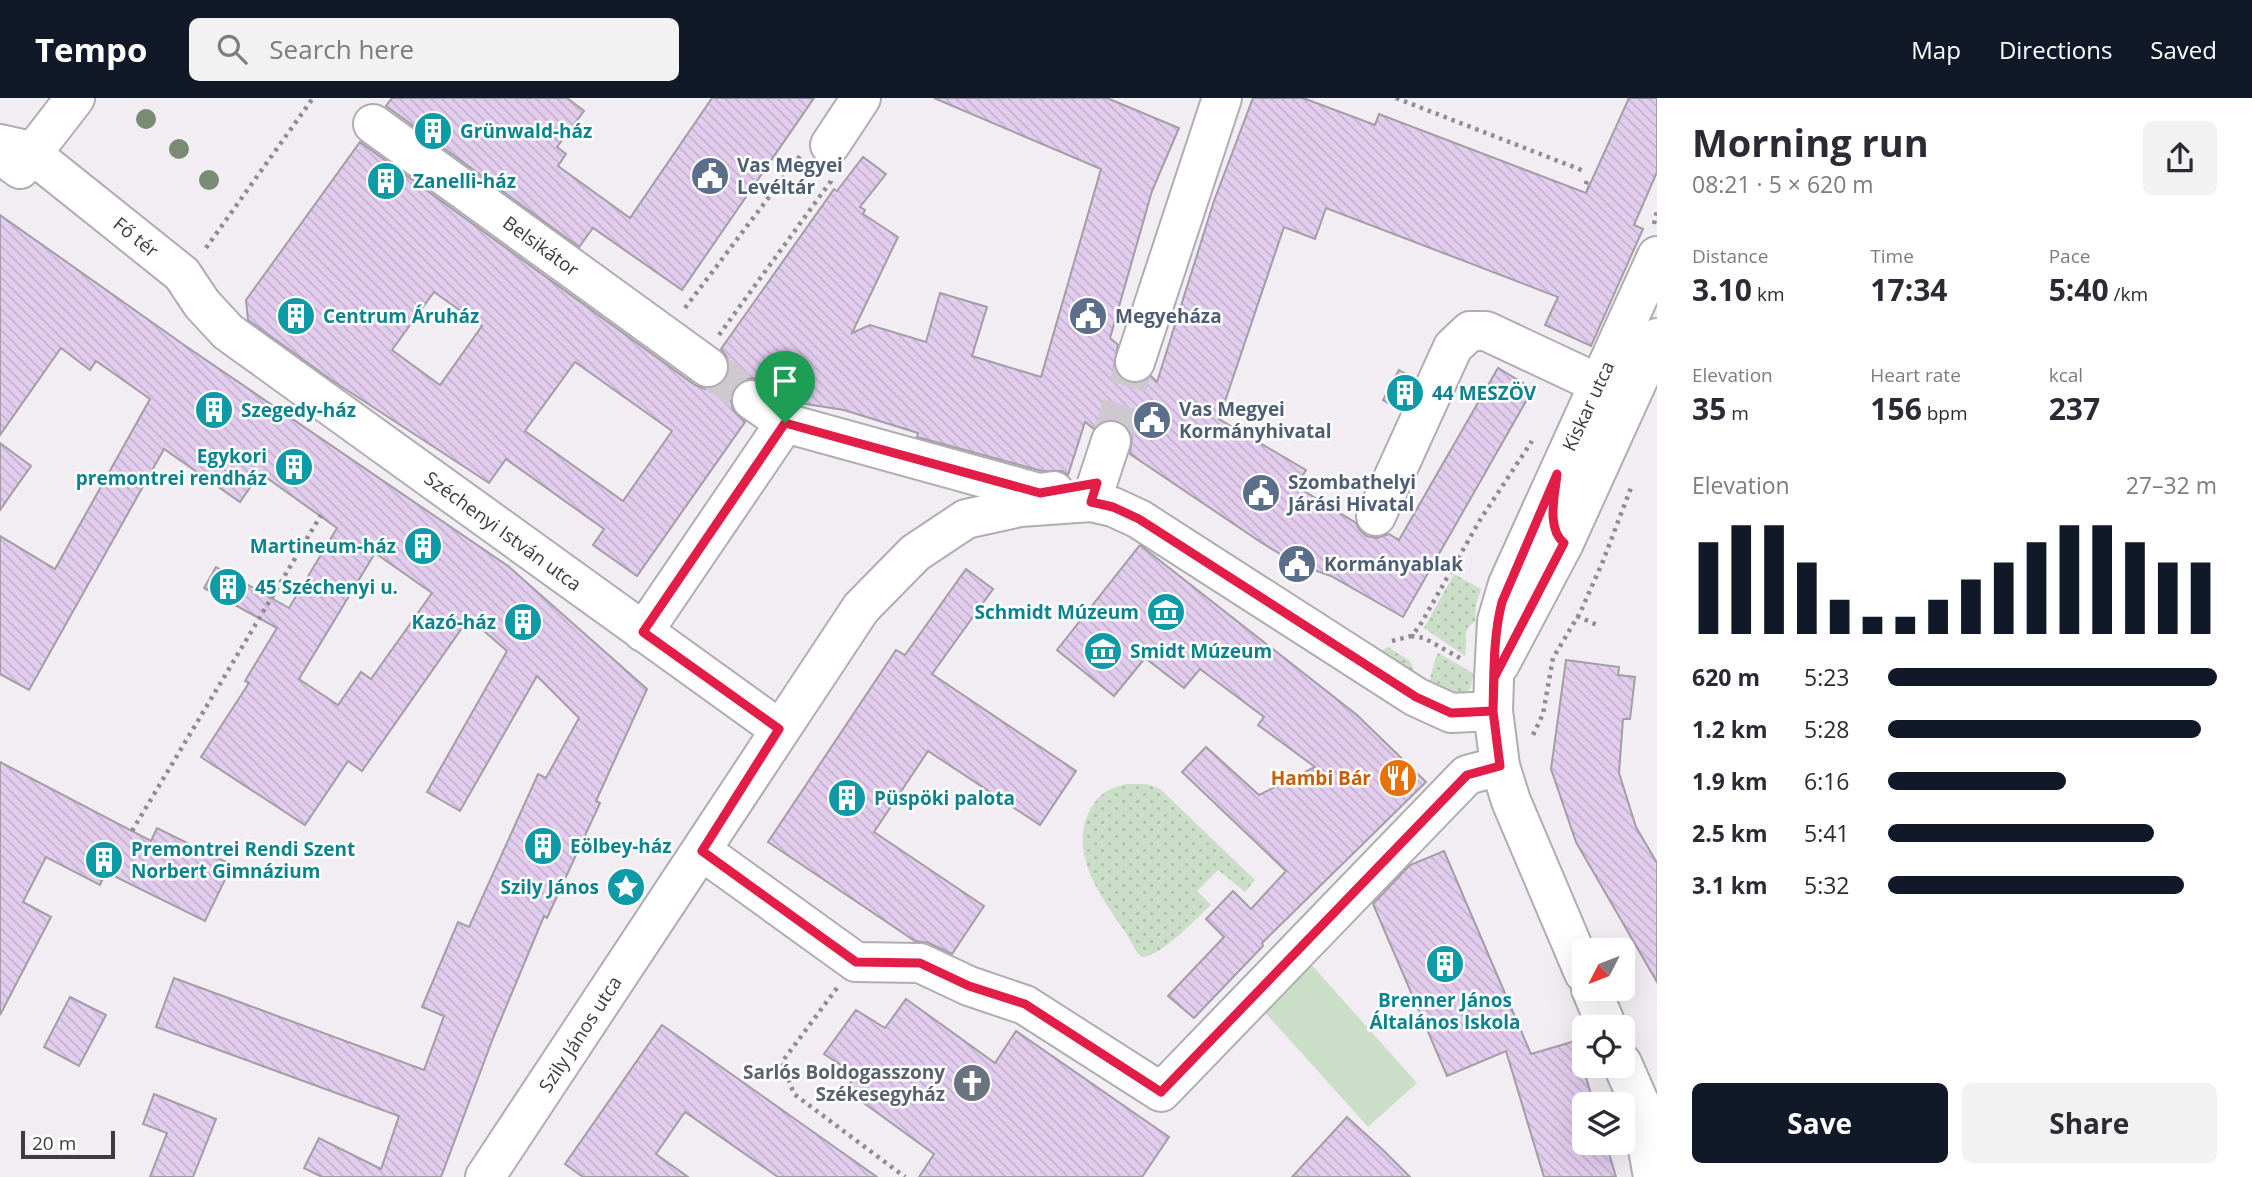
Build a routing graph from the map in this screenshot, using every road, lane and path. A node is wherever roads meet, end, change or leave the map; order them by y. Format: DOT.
graph roads {
  1 [pos="75,98"];
  2 [pos="313,98"];
  3 [pos="861,98"];
  4 [pos="1396,98"];
  5 [pos="1213,101"];
  6 [pos="373,124"];
  7 [pos="830,145"];
  8 [pos="10,153"];
  9 [pos="1584,172"];
  10 [pos="1587,181"];
  11 [pos="1588,188"];
  12 [pos="1657,211"];
  13 [pos="1656,218"];
  14 [pos="1657,256"];
  15 [pos="199,258"];
  16 [pos="228,332"];
  17 [pos="664,335"];
  18 [pos="1657,338"];
  19 [pos="1135,362"];
  20 [pos="704,364"];
  21 [pos="1599,384"];
  22 [pos="752,400"];
  23 [pos="785,423"];
  24 [pos="1111,441"];
  25 [pos="1557,474"];
  26 [pos="1632,484"];
  27 [pos="1094,493"];
  28 [pos="321,515"];
  29 [pos="1376,516"];
  30 [pos="1564,543"];
  31 [pos="1577,616"];
  32 [pos="1597,625"];
  33 [pos="643,632"];
  34 [pos="1411,636"];
  35 [pos="1404,638"];
  36 [pos="1393,641"];
  37 [pos="1494,694"];
  38 [pos="1543,714"];
  39 [pos="779,729"];
  40 [pos="1500,766"];
  41 [pos="132,831"];
  42 [pos="702,851"];
  43 [pos="1572,945"];
  44 [pos="856,962"];
  45 [pos="1629,1078"];
  46 [pos="485,1177"];
  47 [pos="905,1177"];
  48 [pos="1653,1177"];
  1 -- 8 [label="street, Fő tér"];
  2 -- 15 [label="path"];
  3 -- 7 [label="street"];
  4 -- 9 [label="path"];
  5 -- 19 [label="street"];
  6 -- 17 [label="street, Belsikátor"];
  7 -- 17 [label="path"];
  7 -- 20 [label="path"];
  8 -- 16 [label="street, Fő tér"];
  10 -- 11 [label="path"];
  12 -- 13 [label="path"];
  14 -- 21 [label="street, Kiskar utca"];
  16 -- 33 [label="street, Széchenyi István utca"];
  17 -- 20 [label="street, Belsikátor"];
  18 -- 30 [label="street, Kiskar utca"];
  21 -- 25 [label="street, Kiskar utca"];
  21 -- 29 [label="street"];
  22 -- 23 [label="street"];
  23 -- 27 [label="street"];
  23 -- 33 [label="street"];
  24 -- 27 [label="street"];
  25 -- 30 [label="street"];
  25 -- 37 [label="street, Kiskar utca"];
  26 -- 31 [label="path"];
  27 -- 37 [label="street"];
  27 -- 39 [label="street, Szily János utca"];
  28 -- 41 [label="path"];
  30 -- 37 [label="street, Kiskar utca"];
  31 -- 32 [label="path"];
  31 -- 38 [label="path"];
  33 -- 39 [label="street, Széchenyi István utca"];
  34 -- 37 [label="path"];
  35 -- 36 [label="path"];
  37 -- 40 [label="street"];
  39 -- 42 [label="street, Szily János utca"];
  40 -- 43 [label="street"];
  40 -- 44 [label="street"];
  42 -- 44 [label="street"];
  42 -- 46 [label="street, Szily János utca"];
  44 -- 47 [label="path"];
  45 -- 48 [label="street"];
}
